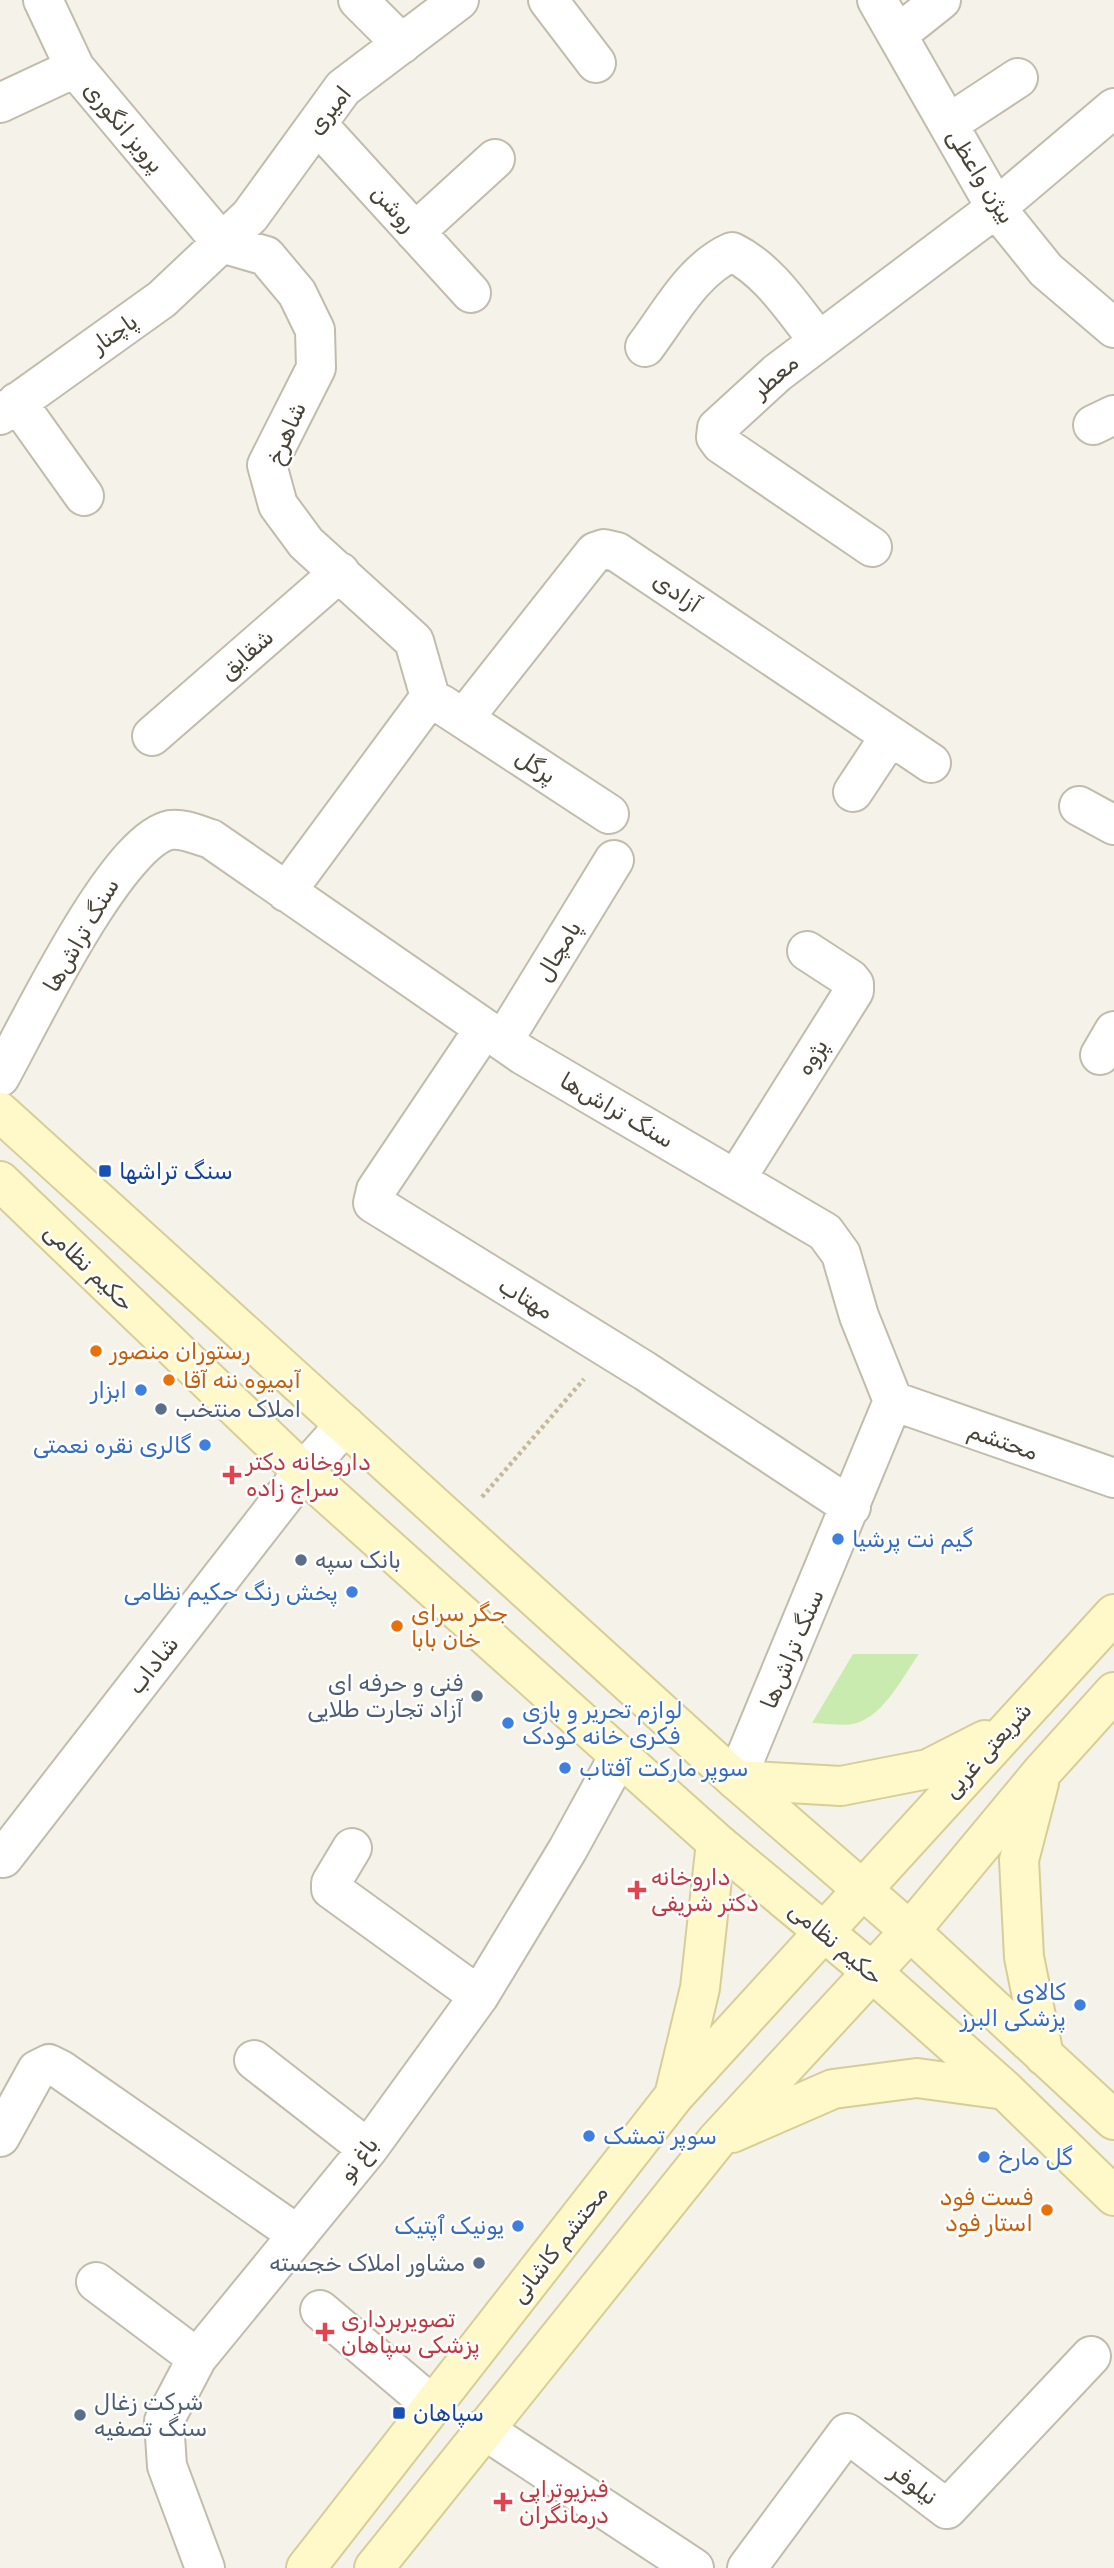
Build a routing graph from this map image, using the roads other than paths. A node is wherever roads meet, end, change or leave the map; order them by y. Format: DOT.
graph roads {
  1 [pos="43,0"];
  2 [pos="358,0"];
  3 [pos="459,0"];
  4 [pos="548,0"];
  5 [pos="877,0"];
  6 [pos="941,0"];
  7 [pos="897,35"];
  8 [pos="402,44"];
  9 [pos="596,63"];
  10 [pos="75,68"];
  11 [pos="1018,78"];
  12 [pos="0,103"];
  13 [pos="1114,107"];
  14 [pos="317,124"];
  15 [pos="948,124"];
  16 [pos="495,159"];
  17 [pos="996,208"];
  18 [pos="415,232"];
  19 [pos="222,243"];
  20 [pos="471,293"];
  21 [pos="1113,325"];
  22 [pos="818,340"];
  23 [pos="645,347"];
  24 [pos="9,409"];
  25 [pos="84,496"];
  26 [pos="872,547"];
  27 [pos="340,572"];
  28 [pos="430,697"];
  29 [pos="464,718"];
  30 [pos="152,736"];
  31 [pos="890,736"];
  32 [pos="931,763"];
  33 [pos="853,792"];
  34 [pos="1079,806"];
  35 [pos="609,814"];
  36 [pos="1114,825"];
  37 [pos="614,860"];
  38 [pos="286,892"];
  39 [pos="807,951"];
  40 [pos="494,1035"];
  41 [pos="0,1077"];
  42 [pos="0,1112"];
  43 [pos="736,1179"];
  44 [pos="0,1181"];
  45 [pos="893,1401"];
  46 [pos="345,1425"];
  47 [pos="303,1472"];
  48 [pos="1114,1478"];
  49 [pos="851,1507"];
  50 [pos="1114,1614"];
  51 [pos="1114,1692"];
  52 [pos="1006,1729"];
  53 [pos="619,1756"];
  54 [pos="1042,1772"];
  55 [pos="736,1780"];
  56 [pos="716,1842"];
  57 [pos="352,1847"];
  58 [pos="3,1857"];
  59 [pos="863,1889"];
  60 [pos="824,1931"];
  61 [pos="910,1931"];
  62 [pos="872,1972"];
  63 [pos="479,1996"];
  64 [pos="1044,2056"];
  65 [pos="254,2060"];
  66 [pos="1005,2090"];
  67 [pos="674,2096"];
  68 [pos="1114,2120"];
  69 [pos="0,2136"];
  70 [pos="717,2140"];
  71 [pos="368,2149"];
  72 [pos="1114,2196"];
  73 [pos="298,2235"];
  74 [pos="96,2282"];
  75 [pos="320,2310"];
  76 [pos="1091,2356"];
  77 [pos="197,2358"];
  78 [pos="433,2406"];
  79 [pos="482,2429"];
  80 [pos="357,2503"];
  81 [pos="385,2553"];
  82 [pos="205,2568"];
  83 [pos="306,2568"];
  84 [pos="694,2568"];
  85 [pos="747,2568"];
  1 -- 10 [label="street, پرویز انگوری"];
  2 -- 8 [label="street"];
  3 -- 8 [label="street, امیری"];
  4 -- 9 [label="street"];
  5 -- 7 [label="street, بیژن واعظی"];
  6 -- 7 [label="street"];
  7 -- 15 [label="street, بیژن واعظی"];
  8 -- 14 [label="street, امیری"];
  10 -- 12 [label="street"];
  10 -- 19 [label="street, پرویز انگوری"];
  11 -- 15 [label="street"];
  13 -- 17 [label="street, معطر"];
  14 -- 18 [label="street, روشن"];
  14 -- 19 [label="street, امیری"];
  15 -- 17 [label="street, بیژن واعظی"];
  16 -- 18 [label="street"];
  17 -- 21 [label="street, بیژن واعظی"];
  17 -- 22 [label="street, معطر"];
  18 -- 20 [label="street, روشن"];
  19 -- 24 [label="street, پاچنار"];
  19 -- 27 [label="street, شاهرخ"];
  22 -- 23 [label="street"];
  22 -- 26 [label="street, معطر"];
  24 -- 25 [label="street"];
  27 -- 28 [label="street, شاهرخ"];
  27 -- 30 [label="street, شقایق"];
  28 -- 29 [label="street, پرگل"];
  28 -- 38 [label="street"];
  29 -- 31 [label="street, آزادی"];
  29 -- 35 [label="street, پرگل"];
  31 -- 32 [label="street, آزادی"];
  31 -- 33 [label="street"];
  34 -- 36 [label="street"];
  37 -- 40 [label="street, پامچال"];
  38 -- 40 [label="street, سنگ تراش‌ها"];
  38 -- 41 [label="street, سنگ تراش‌ها"];
  39 -- 43 [label="street, پژوه"];
  40 -- 43 [label="street, سنگ تراش‌ها"];
  40 -- 49 [label="street, مهتاب"];
  42 -- 46 [label="main road"];
  43 -- 45 [label="street, سنگ تراش‌ها"];
  44 -- 47 [label="main road, حکیم نظامی"];
  45 -- 48 [label="street, محتشم"];
  45 -- 49 [label="street, سنگ تراش‌ها"];
  46 -- 47 [label="street, شاداب"];
  46 -- 55 [label="main road"];
  47 -- 53 [label="main road, حکیم نظامی"];
  47 -- 58 [label="street, شاداب"];
  49 -- 55 [label="street, سنگ تراش‌ها"];
  50 -- 52 [label="main road, شریعتی غربی"];
  51 -- 54 [label="main road"];
  52 -- 55 [label="main road"];
  52 -- 59 [label="main road, شریعتی غربی"];
  53 -- 56 [label="main road, حکیم نظامی"];
  53 -- 63 [label="street, باغ نو"];
  54 -- 61 [label="main road"];
  54 -- 64 [label="main road"];
  55 -- 59 [label="main road"];
  56 -- 60 [label="main road, حکیم نظامی"];
  56 -- 67 [label="main road"];
  57 -- 63 [label="street"];
  59 -- 60 [label="main road, شریعتی غربی"];
  59 -- 61 [label="main road"];
  60 -- 62 [label="main road, حکیم نظامی"];
  60 -- 67 [label="main road, محتشم کاشانی"];
  61 -- 62 [label="main road"];
  61 -- 64 [label="main road"];
  62 -- 66 [label="main road, حکیم نظامی"];
  62 -- 70 [label="main road"];
  63 -- 71 [label="street, باغ نو"];
  64 -- 68 [label="main road"];
  65 -- 71 [label="street"];
  66 -- 70 [label="main road"];
  66 -- 72 [label="main road, حکیم نظامی"];
  67 -- 78 [label="main road, محتشم کاشانی"];
  69 -- 73 [label="street"];
  70 -- 79 [label="main road"];
  71 -- 73 [label="street, باغ نو"];
  73 -- 77 [label="street, باغ نو"];
  74 -- 77 [label="street"];
  75 -- 78 [label="street"];
  76 -- 85 [label="street, نیلوفر"];
  77 -- 82 [label="street, باغ نو"];
  78 -- 80 [label="main road, محتشم کاشانی"];
  79 -- 81 [label="main road"];
  79 -- 84 [label="street"];
  80 -- 81 [label="main road"];
  80 -- 83 [label="main road, محتشم کاشانی"];
}
